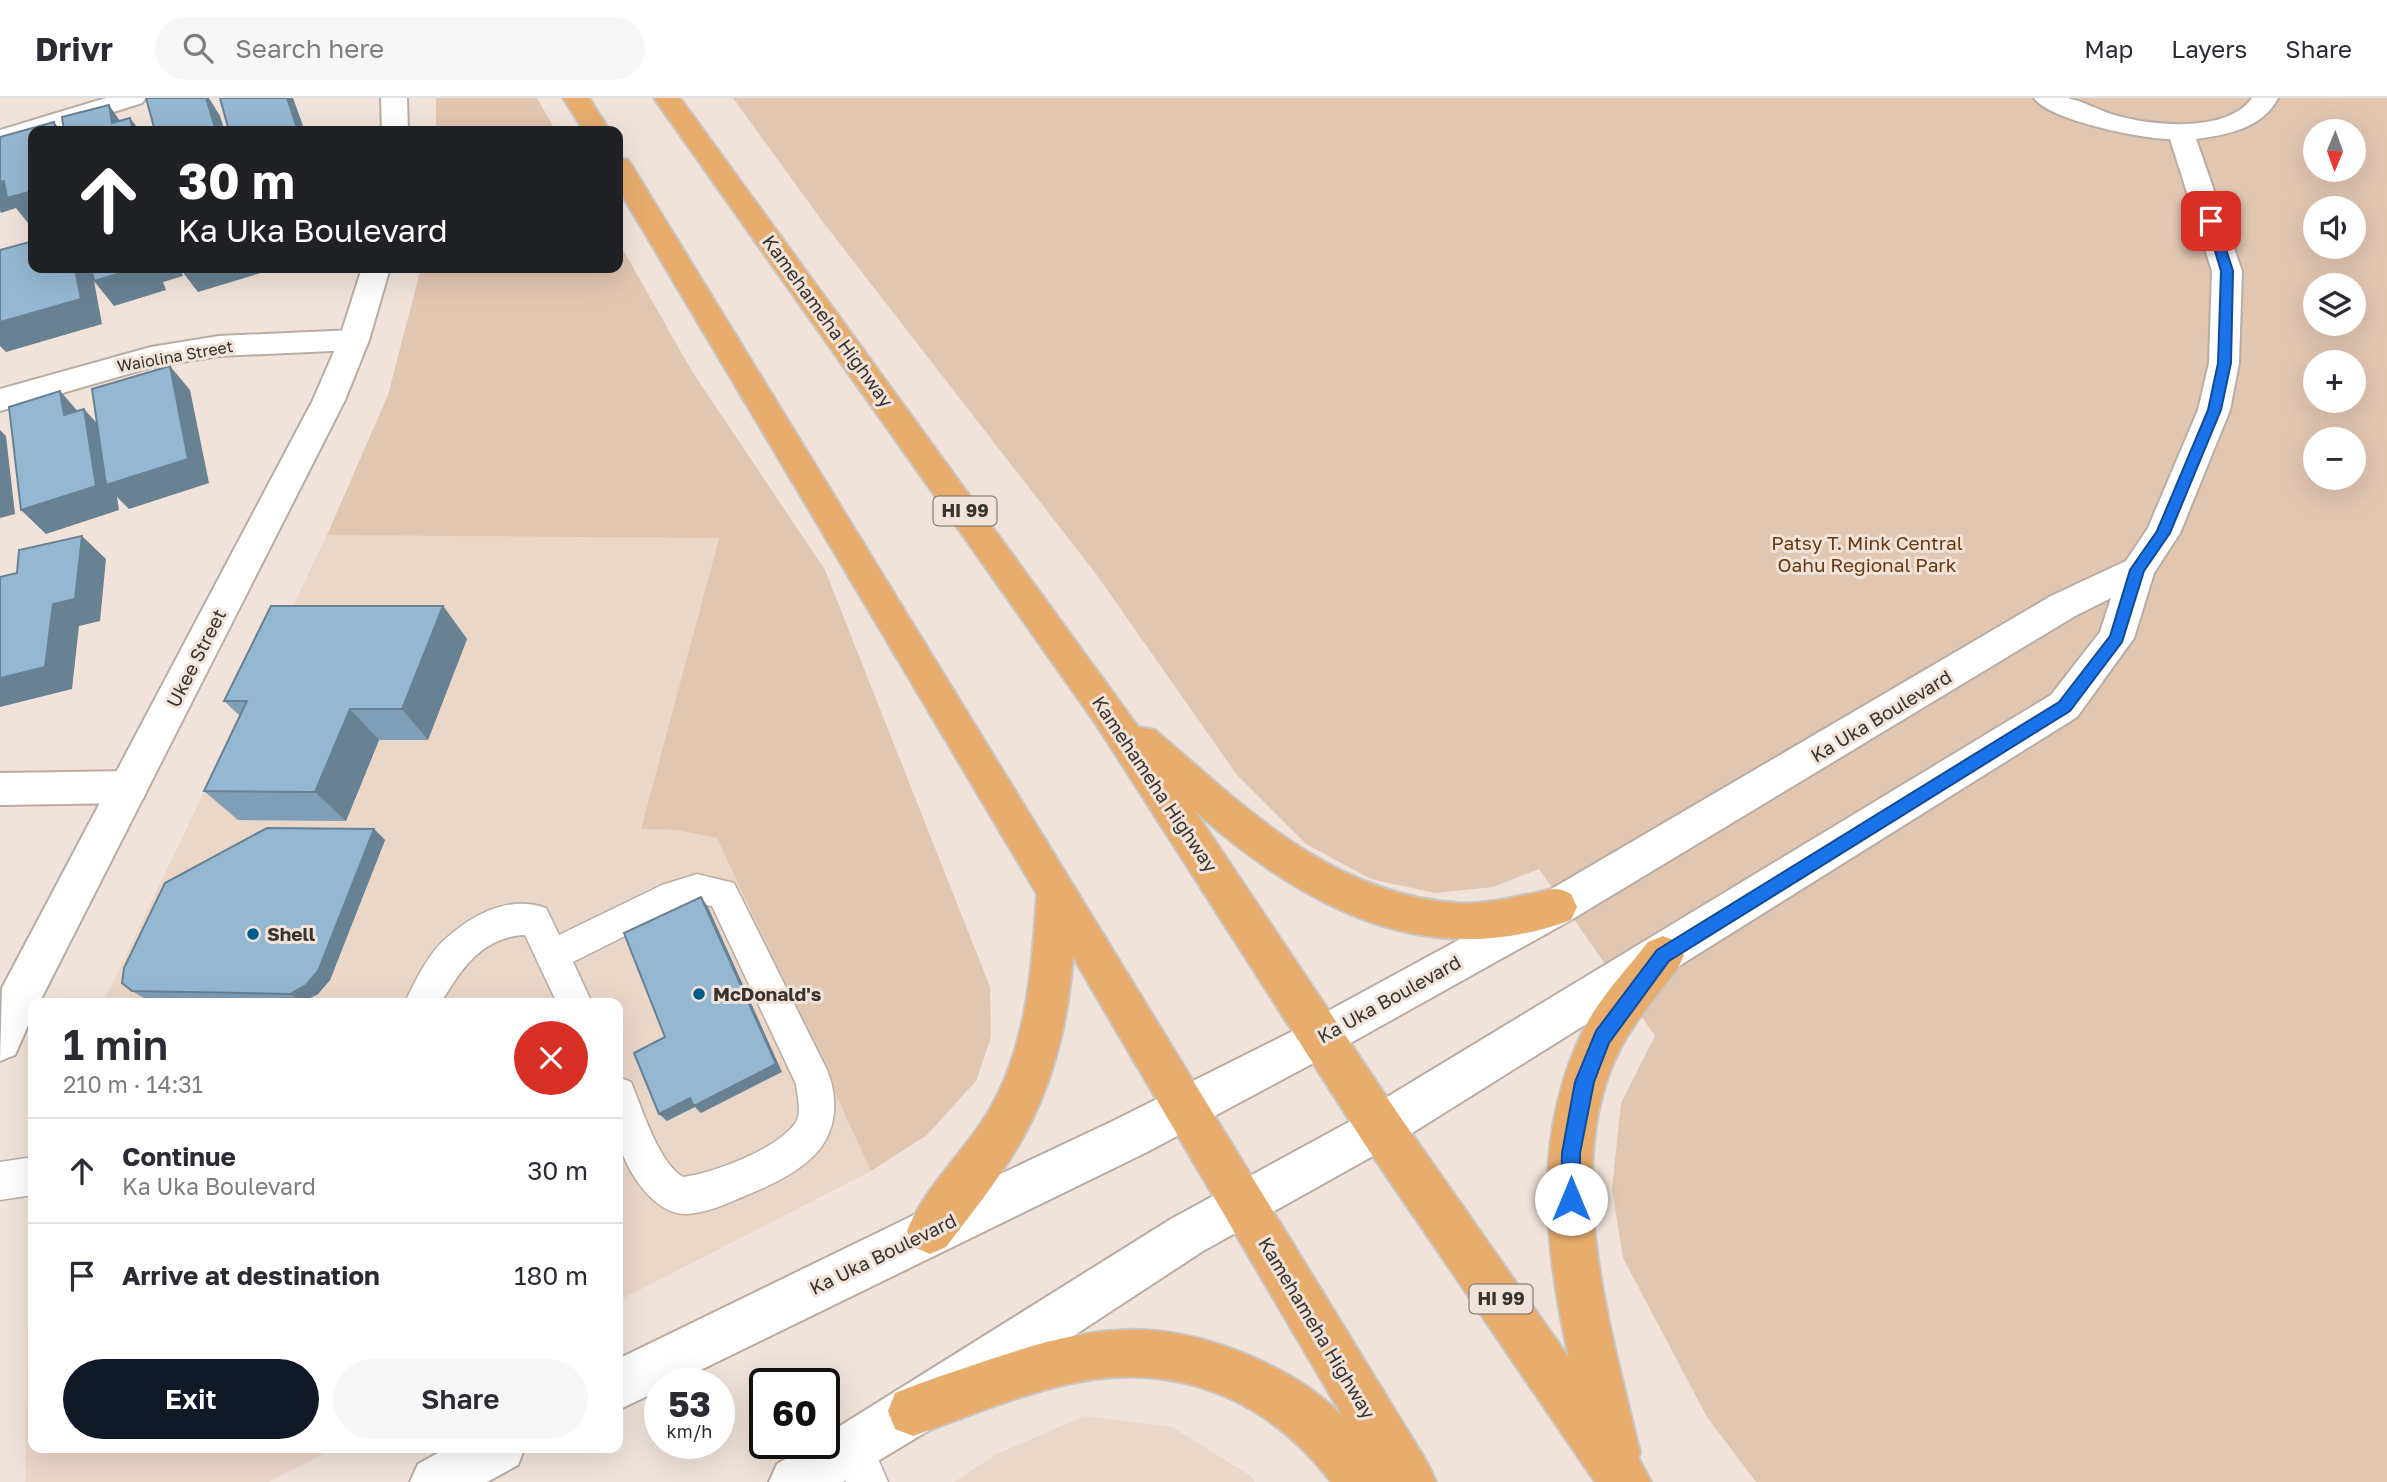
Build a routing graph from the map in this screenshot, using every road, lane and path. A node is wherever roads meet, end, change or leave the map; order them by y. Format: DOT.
graph roads {
  1 [pos="133,98"];
  2 [pos="394,98"];
  3 [pos="576,98"];
  4 [pos="667,98"];
  5 [pos="2048,98"];
  6 [pos="2265,98"];
  7 [pos="42,126"];
  8 [pos="395,126"];
  9 [pos="594,126"];
  10 [pos="28,130"];
  11 [pos="2180,132"];
  12 [pos="0,139"];
  13 [pos="623,174"];
  14 [pos="374,273"];
  15 [pos="354,340"];
  16 [pos="0,400"];
  17 [pos="2138,570"];
  18 [pos="1109,713"];
  19 [pos="129,787"];
  20 [pos="0,789"];
  21 [pos="1057,892"];
  22 [pos="1557,907"];
  23 [pos="1663,955"];
  24 [pos="551,956"];
  25 [pos="425,998"];
  26 [pos="572,998"];
  27 [pos="1321,1037"];
  28 [pos="0,1041"];
  29 [pos="623,1105"];
  30 [pos="1184,1108"];
  31 [pos="1380,1127"];
  32 [pos="28,1177"];
  33 [pos="0,1181"];
  34 [pos="1242,1204"];
  35 [pos="930,1231"];
  36 [pos="623,1383"];
  37 [pos="913,1411"];
  38 [pos="484,1453"];
  39 [pos="859,1465"];
  40 [pos="446,1467"];
  41 [pos="1622,1477"];
  42 [pos="795,1482"];
  43 [pos="1363,1482"];
  44 [pos="1410,1482"];
  1 -- 7 [label="street"];
  2 -- 8 [label="street"];
  3 -- 9 [label="main road"];
  4 -- 18 [label="main road, Kamehameha Highway / HI 99"];
  5 -- 11 [label="street"];
  6 -- 11 [label="street"];
  10 -- 12 [label="street"];
  11 -- 17 [label="street"];
  13 -- 21 [label="main road, Kamehameha Highway"];
  14 -- 15 [label="street, Ukee Street"];
  15 -- 16 [label="street, Waiolina Street"];
  15 -- 19 [label="street, Ukee Street"];
  17 -- 22 [label="street, Ka Uka Boulevard"];
  17 -- 23 [label="street"];
  18 -- 22 [label="main road"];
  18 -- 27 [label="main road, Kamehameha Highway / HI 99"];
  19 -- 20 [label="street"];
  19 -- 28 [label="street, Ukee Street"];
  21 -- 30 [label="main road, Kamehameha Highway"];
  21 -- 35 [label="main road"];
  22 -- 27 [label="street, Ka Uka Boulevard"];
  23 -- 31 [label="street"];
  23 -- 41 [label="main road"];
  24 -- 25 [label="lane"];
  24 -- 26 [label="lane"];
  24 -- 29 [label="lane"];
  27 -- 30 [label="street, Ka Uka Boulevard"];
  27 -- 31 [label="main road, Kamehameha Highway / HI 99"];
  30 -- 34 [label="main road, Kamehameha Highway"];
  30 -- 35 [label="street, Ka Uka Boulevard"];
  31 -- 34 [label="street"];
  31 -- 41 [label="main road, Kamehameha Highway / HI 99"];
  32 -- 33 [label="lane"];
  34 -- 37 [label="street"];
  34 -- 44 [label="main road, Kamehameha Highway"];
  35 -- 36 [label="street, Ka Uka Boulevard"];
  37 -- 39 [label="street"];
  37 -- 43 [label="main road"];
  38 -- 40 [label="street"];
  39 -- 42 [label="street"];
}
